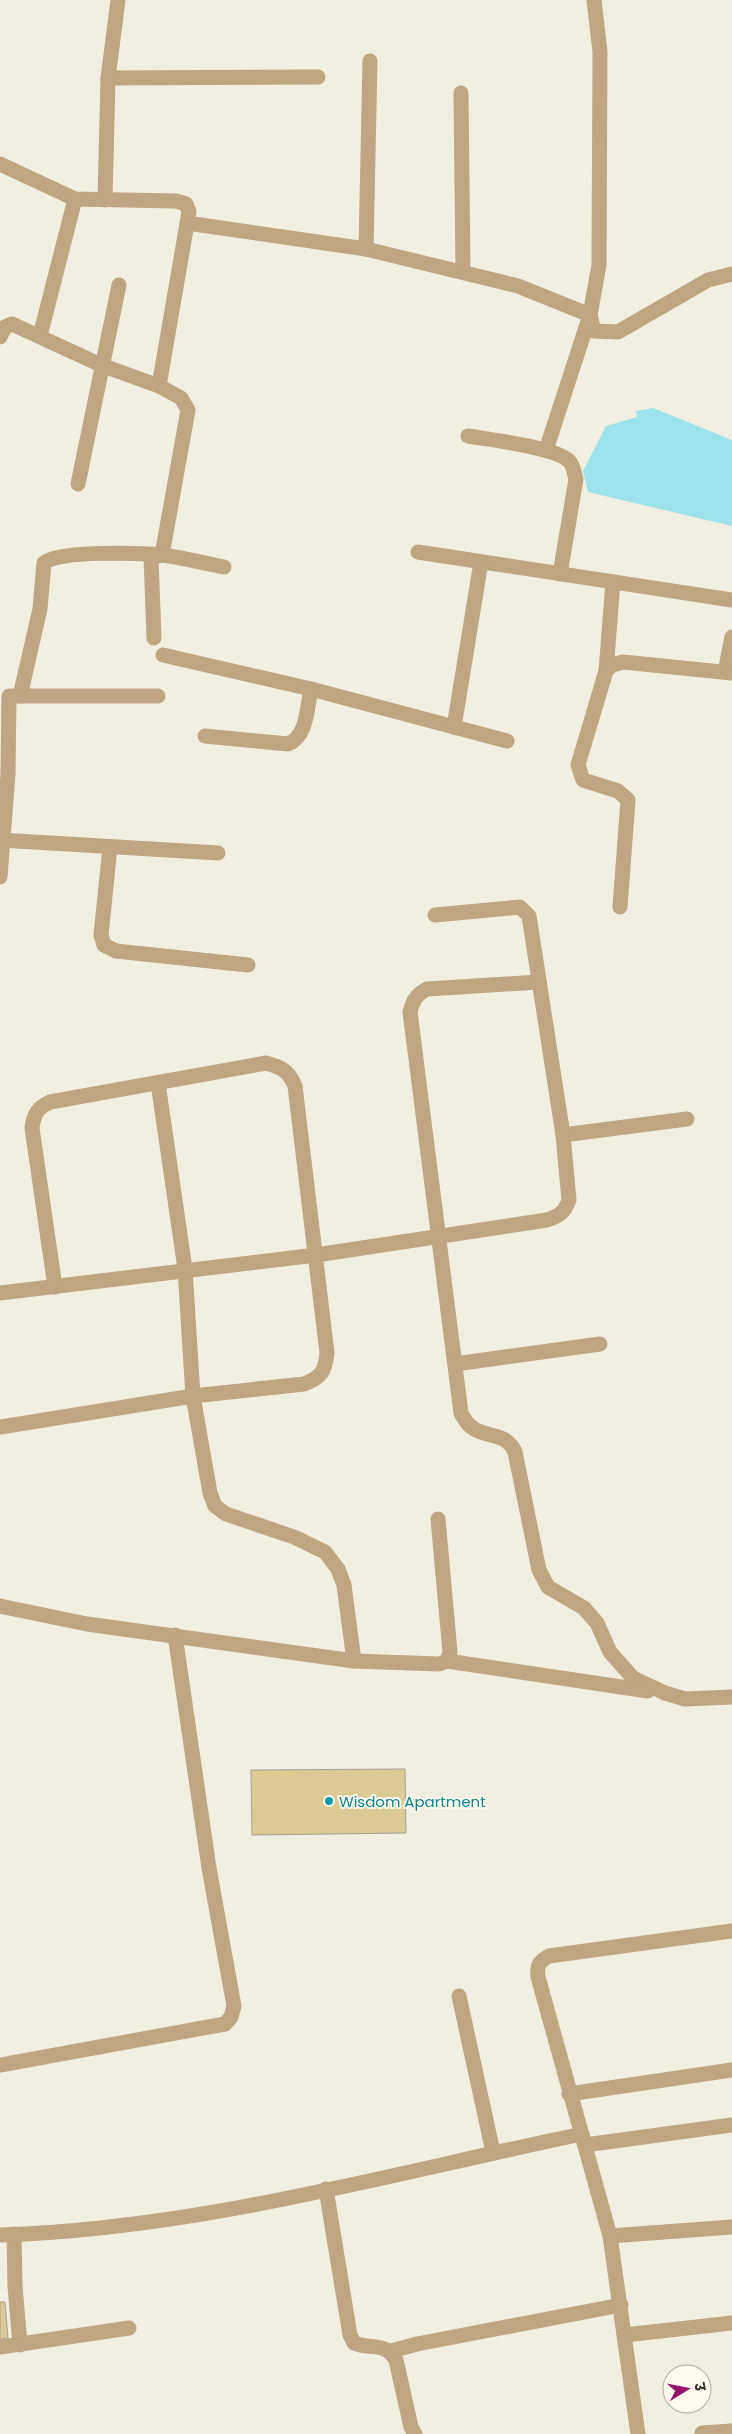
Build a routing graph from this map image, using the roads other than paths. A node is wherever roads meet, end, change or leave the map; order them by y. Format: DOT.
graph roads {
  1 [pos="118,0"];
  2 [pos="594,0"];
  3 [pos="370,61"];
  4 [pos="318,77"];
  5 [pos="108,78"];
  6 [pos="461,93"];
  7 [pos="0,164"];
  8 [pos="75,198"];
  9 [pos="105,200"];
  10 [pos="187,223"];
  11 [pos="366,249"];
  12 [pos="463,271"];
  13 [pos="732,274"];
  14 [pos="119,285"];
  15 [pos="590,314"];
  16 [pos="40,336"];
  17 [pos="0,337"];
  18 [pos="101,365"];
  19 [pos="159,386"];
  20 [pos="468,436"];
  21 [pos="546,450"];
  22 [pos="78,484"];
  23 [pos="418,552"];
  24 [pos="162,555"];
  25 [pos="481,562"];
  26 [pos="224,566"];
  27 [pos="560,574"];
  28 [pos="613,582"];
  29 [pos="732,600"];
  30 [pos="732,637"];
  31 [pos="154,638"];
  32 [pos="163,655"];
  33 [pos="606,671"];
  34 [pos="728,672"];
  35 [pos="311,689"];
  36 [pos="10,695"];
  37 [pos="158,696"];
  38 [pos="454,727"];
  39 [pos="204,736"];
  40 [pos="507,741"];
  41 [pos="2,841"];
  42 [pos="110,847"];
  43 [pos="218,854"];
  44 [pos="0,877"];
  45 [pos="620,907"];
  46 [pos="435,915"];
  47 [pos="248,965"];
  48 [pos="539,982"];
  49 [pos="158,1083"];
  50 [pos="687,1119"];
  51 [pos="563,1135"];
  52 [pos="439,1237"];
  53 [pos="316,1255"];
  54 [pos="185,1269"];
  55 [pos="55,1287"];
  56 [pos="0,1293"];
  57 [pos="600,1344"];
  58 [pos="455,1364"];
  59 [pos="193,1396"];
  60 [pos="0,1427"];
  61 [pos="438,1520"];
  62 [pos="0,1606"];
  63 [pos="175,1635"];
  64 [pos="354,1661"];
  65 [pos="447,1661"];
  66 [pos="665,1693"];
  67 [pos="732,1697"];
  68 [pos="732,1931"];
  69 [pos="459,1996"];
  70 [pos="0,2065"];
  71 [pos="732,2070"];
  72 [pos="569,2094"];
  73 [pos="732,2125"];
  74 [pos="584,2139"];
  75 [pos="493,2152"];
  76 [pos="326,2189"];
  77 [pos="732,2227"];
  78 [pos="7,2235"];
  79 [pos="610,2236"];
  80 [pos="621,2305"];
  81 [pos="732,2323"];
  82 [pos="129,2328"];
  83 [pos="625,2335"];
  84 [pos="20,2345"];
  85 [pos="0,2347"];
  86 [pos="391,2351"];
  87 [pos="732,2431"];
  88 [pos="702,2433"];
  89 [pos="415,2434"];
  90 [pos="638,2434"];
  1 -- 5 [label="street"];
  2 -- 15 [label="street"];
  3 -- 11 [label="street"];
  4 -- 5 [label="street"];
  5 -- 9 [label="street"];
  6 -- 12 [label="street"];
  7 -- 8 [label="street"];
  8 -- 9 [label="street"];
  8 -- 16 [label="street"];
  9 -- 10 [label="street"];
  10 -- 11 [label="street"];
  10 -- 19 [label="street"];
  11 -- 12 [label="street"];
  12 -- 15 [label="street"];
  13 -- 15 [label="street"];
  14 -- 18 [label="street"];
  15 -- 21 [label="street"];
  16 -- 17 [label="street"];
  16 -- 18 [label="street"];
  18 -- 19 [label="street"];
  18 -- 22 [label="street"];
  19 -- 24 [label="street"];
  20 -- 21 [label="street"];
  21 -- 27 [label="street"];
  23 -- 25 [label="street"];
  24 -- 26 [label="street"];
  24 -- 31 [label="street"];
  24 -- 36 [label="street"];
  25 -- 27 [label="street"];
  25 -- 38 [label="street"];
  27 -- 28 [label="street"];
  28 -- 29 [label="street"];
  28 -- 33 [label="street"];
  30 -- 34 [label="street"];
  32 -- 35 [label="street"];
  33 -- 34 [label="street"];
  33 -- 45 [label="street"];
  35 -- 38 [label="street"];
  35 -- 39 [label="street"];
  36 -- 37 [label="street"];
  36 -- 41 [label="street"];
  38 -- 40 [label="street"];
  41 -- 42 [label="street"];
  41 -- 44 [label="street"];
  42 -- 43 [label="street"];
  42 -- 47 [label="street"];
  46 -- 48 [label="street"];
  48 -- 51 [label="street"];
  48 -- 52 [label="street"];
  49 -- 53 [label="street"];
  49 -- 54 [label="street"];
  49 -- 55 [label="street"];
  50 -- 51 [label="street"];
  51 -- 52 [label="street"];
  52 -- 53 [label="street"];
  52 -- 58 [label="street"];
  53 -- 54 [label="street"];
  53 -- 59 [label="street"];
  54 -- 55 [label="street"];
  54 -- 59 [label="street"];
  55 -- 56 [label="street"];
  57 -- 58 [label="street"];
  58 -- 66 [label="street"];
  59 -- 60 [label="street"];
  59 -- 64 [label="street"];
  61 -- 65 [label="street"];
  62 -- 63 [label="street"];
  63 -- 64 [label="street"];
  63 -- 70 [label="street"];
  64 -- 65 [label="street"];
  65 -- 66 [label="street"];
  66 -- 67 [label="street"];
  68 -- 72 [label="street"];
  69 -- 75 [label="street"];
  71 -- 72 [label="street"];
  72 -- 74 [label="street"];
  73 -- 74 [label="street"];
  74 -- 75 [label="street"];
  74 -- 79 [label="street"];
  75 -- 76 [label="street"];
  76 -- 78 [label="street"];
  76 -- 86 [label="street"];
  77 -- 79 [label="street"];
  78 -- 84 [label="street"];
  79 -- 80 [label="street"];
  80 -- 83 [label="street"];
  80 -- 86 [label="street"];
  81 -- 83 [label="street"];
  82 -- 84 [label="street"];
  83 -- 90 [label="street"];
  84 -- 85 [label="street"];
  86 -- 89 [label="street"];
  87 -- 88 [label="street"];
}
